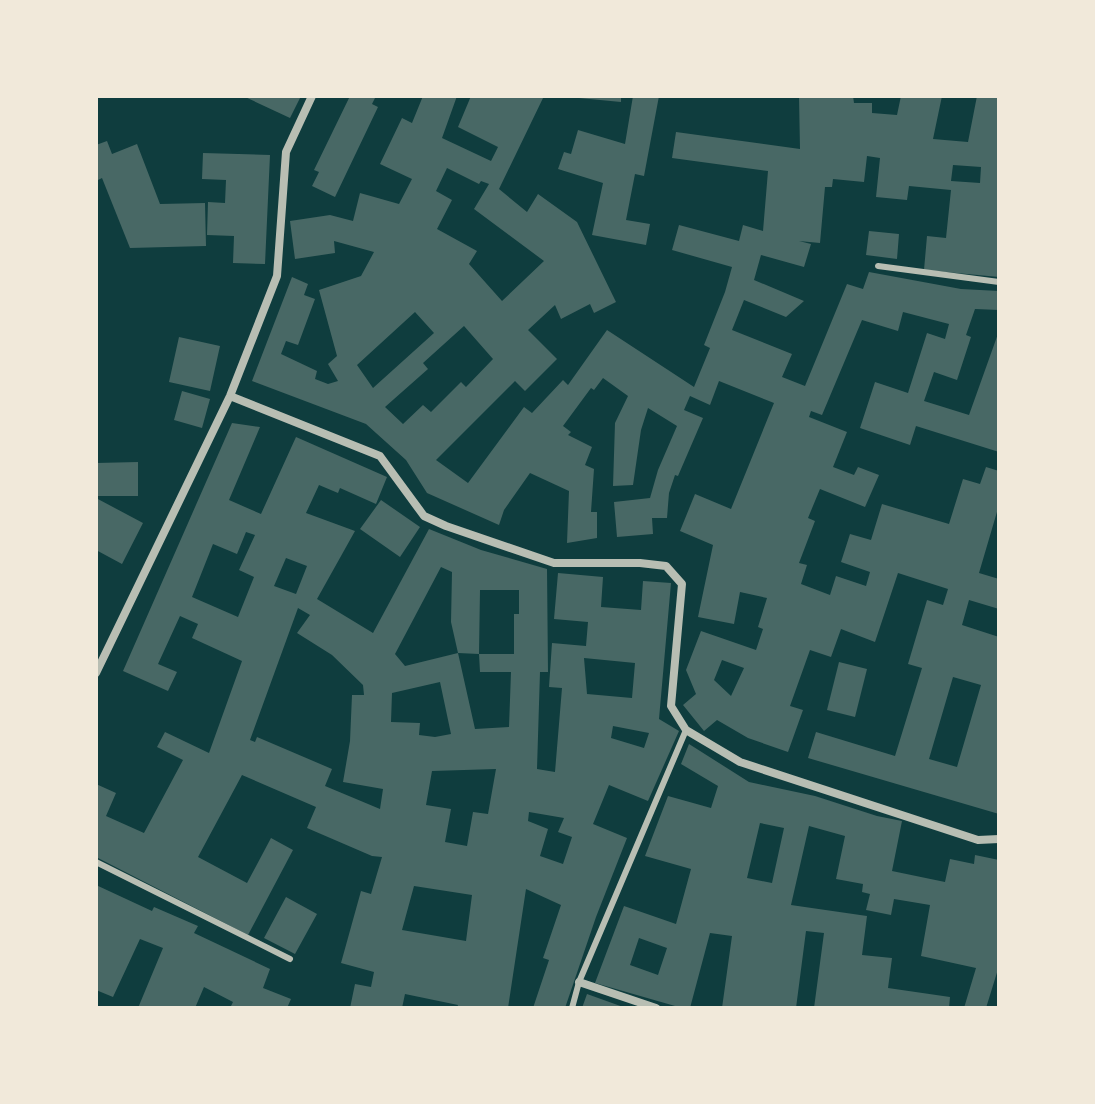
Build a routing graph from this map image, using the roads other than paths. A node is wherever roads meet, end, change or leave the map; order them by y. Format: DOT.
graph roads {
  1 [pos="312,96"];
  2 [pos="878,266"];
  3 [pos="999,282"];
  4 [pos="230,396"];
  5 [pos="96,673"];
  6 [pos="686,730"];
  7 [pos="999,839"];
  8 [pos="96,862"];
  9 [pos="290,959"];
  10 [pos="579,982"];
  11 [pos="572,1008"];
  12 [pos="656,1008"];
  1 -- 4 [label="street"];
  2 -- 3 [label="lane"];
  4 -- 5 [label="street"];
  4 -- 6 [label="street"];
  6 -- 7 [label="street"];
  6 -- 10 [label="lane"];
  8 -- 9 [label="lane"];
  10 -- 11 [label="lane"];
  10 -- 12 [label="street"];
}
